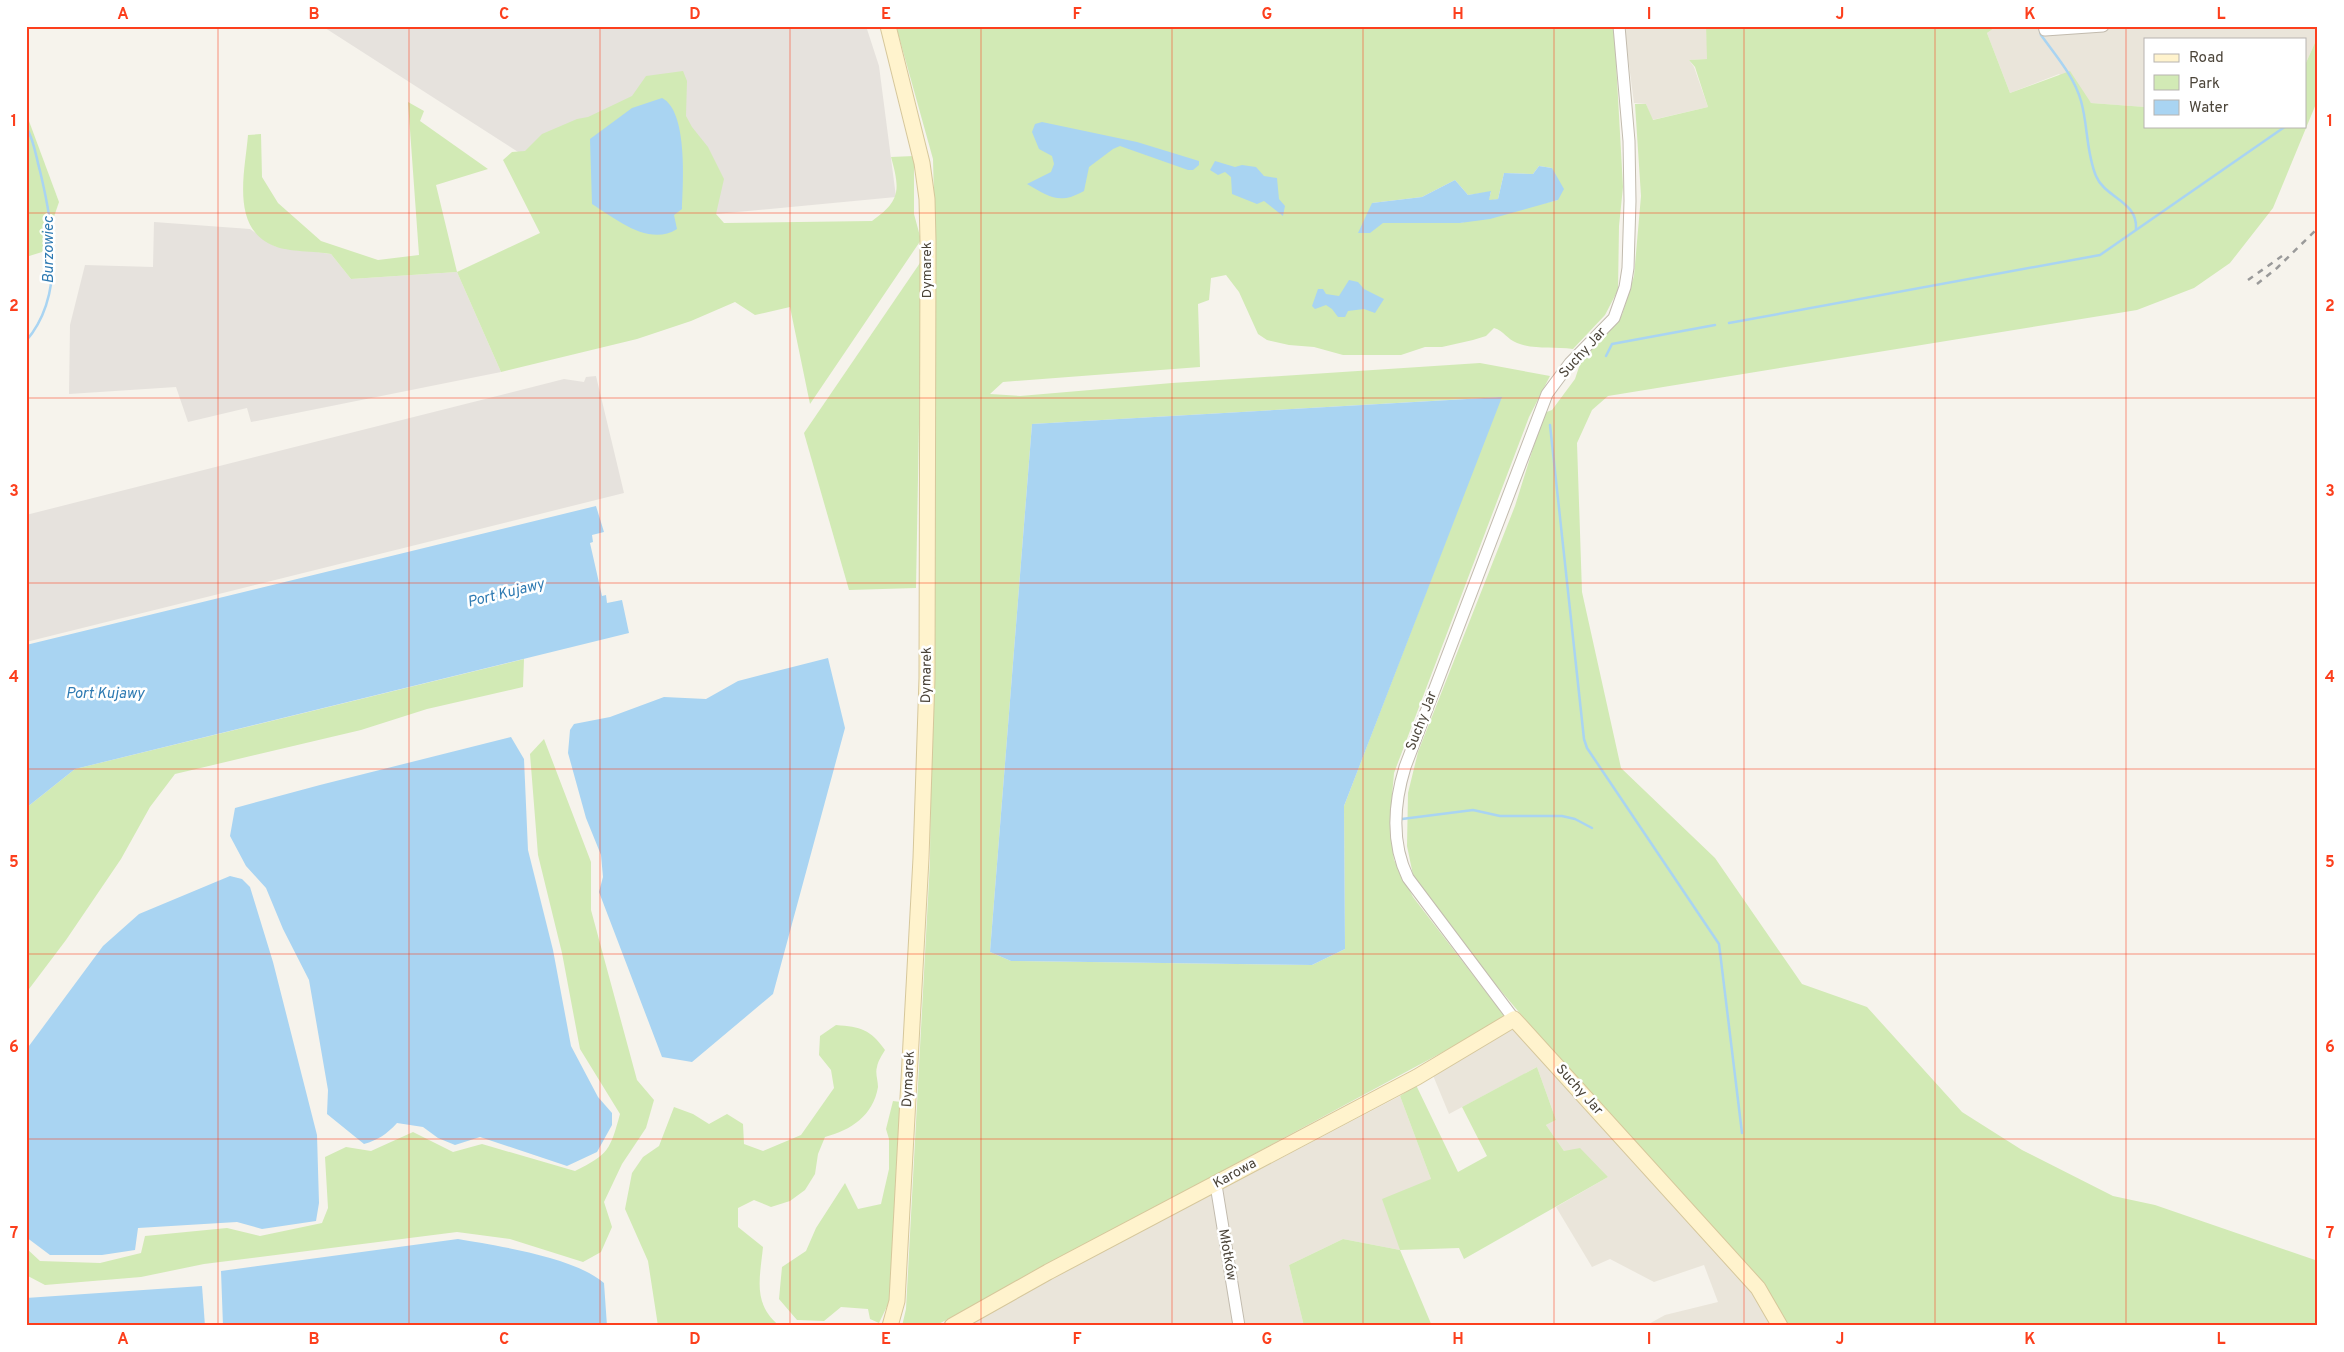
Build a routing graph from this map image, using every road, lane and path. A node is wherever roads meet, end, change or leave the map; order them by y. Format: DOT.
graph roads {
  1 [pos="888,26"];
  2 [pos="1619,26"];
  3 [pos="2044,26"];
  4 [pos="2103,26"];
  5 [pos="1514,1019"];
  6 [pos="1216,1185"];
  7 [pos="890,1326"];
  8 [pos="952,1326"];
  9 [pos="1239,1326"];
  10 [pos="1780,1326"];
  1 -- 7 [label="street, Dymarek"];
  2 -- 5 [label="street, Suchy Jar"];
  3 -- 4 [label="street"];
  5 -- 6 [label="street, Karowa"];
  5 -- 10 [label="street, Suchy Jar"];
  6 -- 8 [label="street, Karowa"];
  6 -- 9 [label="street, Młotków"];
}
